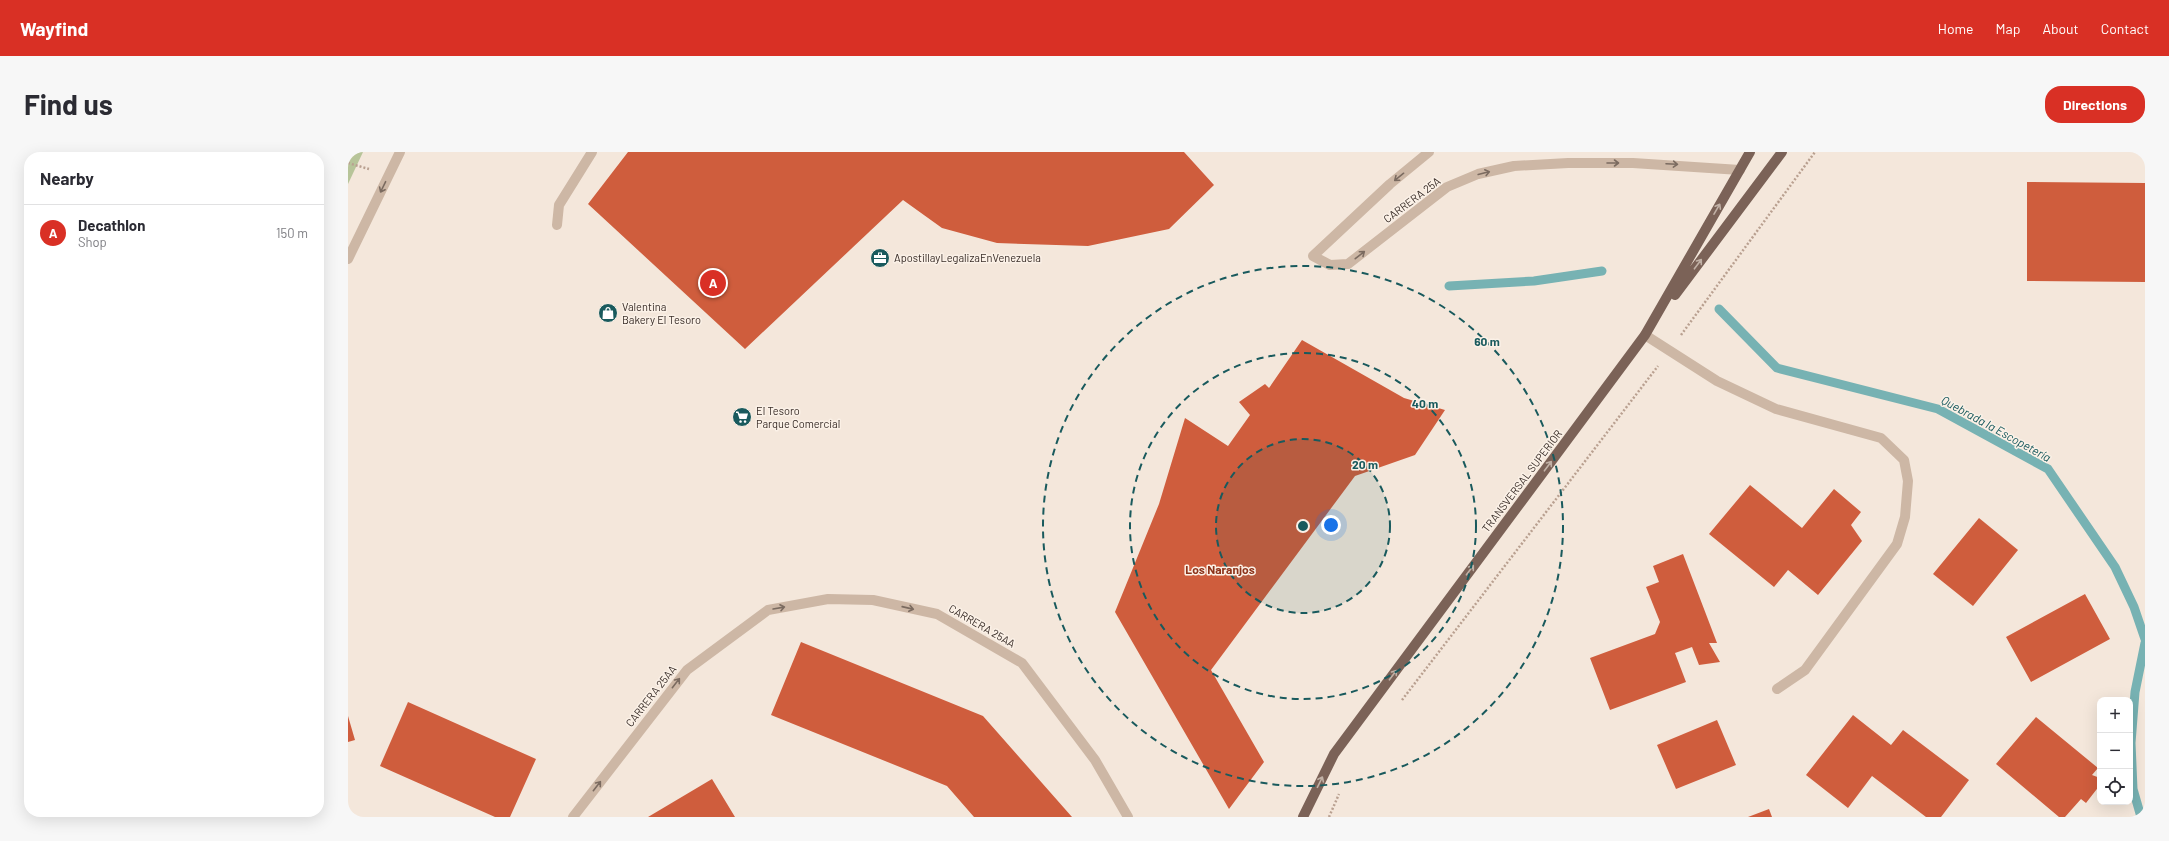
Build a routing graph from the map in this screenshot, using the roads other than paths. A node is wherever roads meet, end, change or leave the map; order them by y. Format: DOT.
graph roads {
  1 [pos="400,152"];
  2 [pos="592,152"];
  3 [pos="1430,152"];
  4 [pos="1750,152"];
  5 [pos="1782,152"];
  6 [pos="1740,170"];
  7 [pos="557,224"];
  8 [pos="348,259"];
  9 [pos="1647,332"];
  10 [pos="1777,689"];
  11 [pos="572,817"];
  12 [pos="1128,817"];
  13 [pos="1303,817"];
  1 -- 8 [label="street, one-way"];
  2 -- 7 [label="street"];
  3 -- 6 [label="street, CARRERA 25A, one-way"];
  4 -- 6 [label="main road, TRANSVERSAL SUPERIOR"];
  9 -- 5 [label="main road, one-way"];
  9 -- 6 [label="main road, TRANSVERSAL SUPERIOR, one-way"];
  9 -- 10 [label="street"];
  13 -- 9 [label="main road, TRANSVERSAL SUPERIOR, one-way"];
  11 -- 12 [label="street, CARRERA 25AA, one-way"];
}
